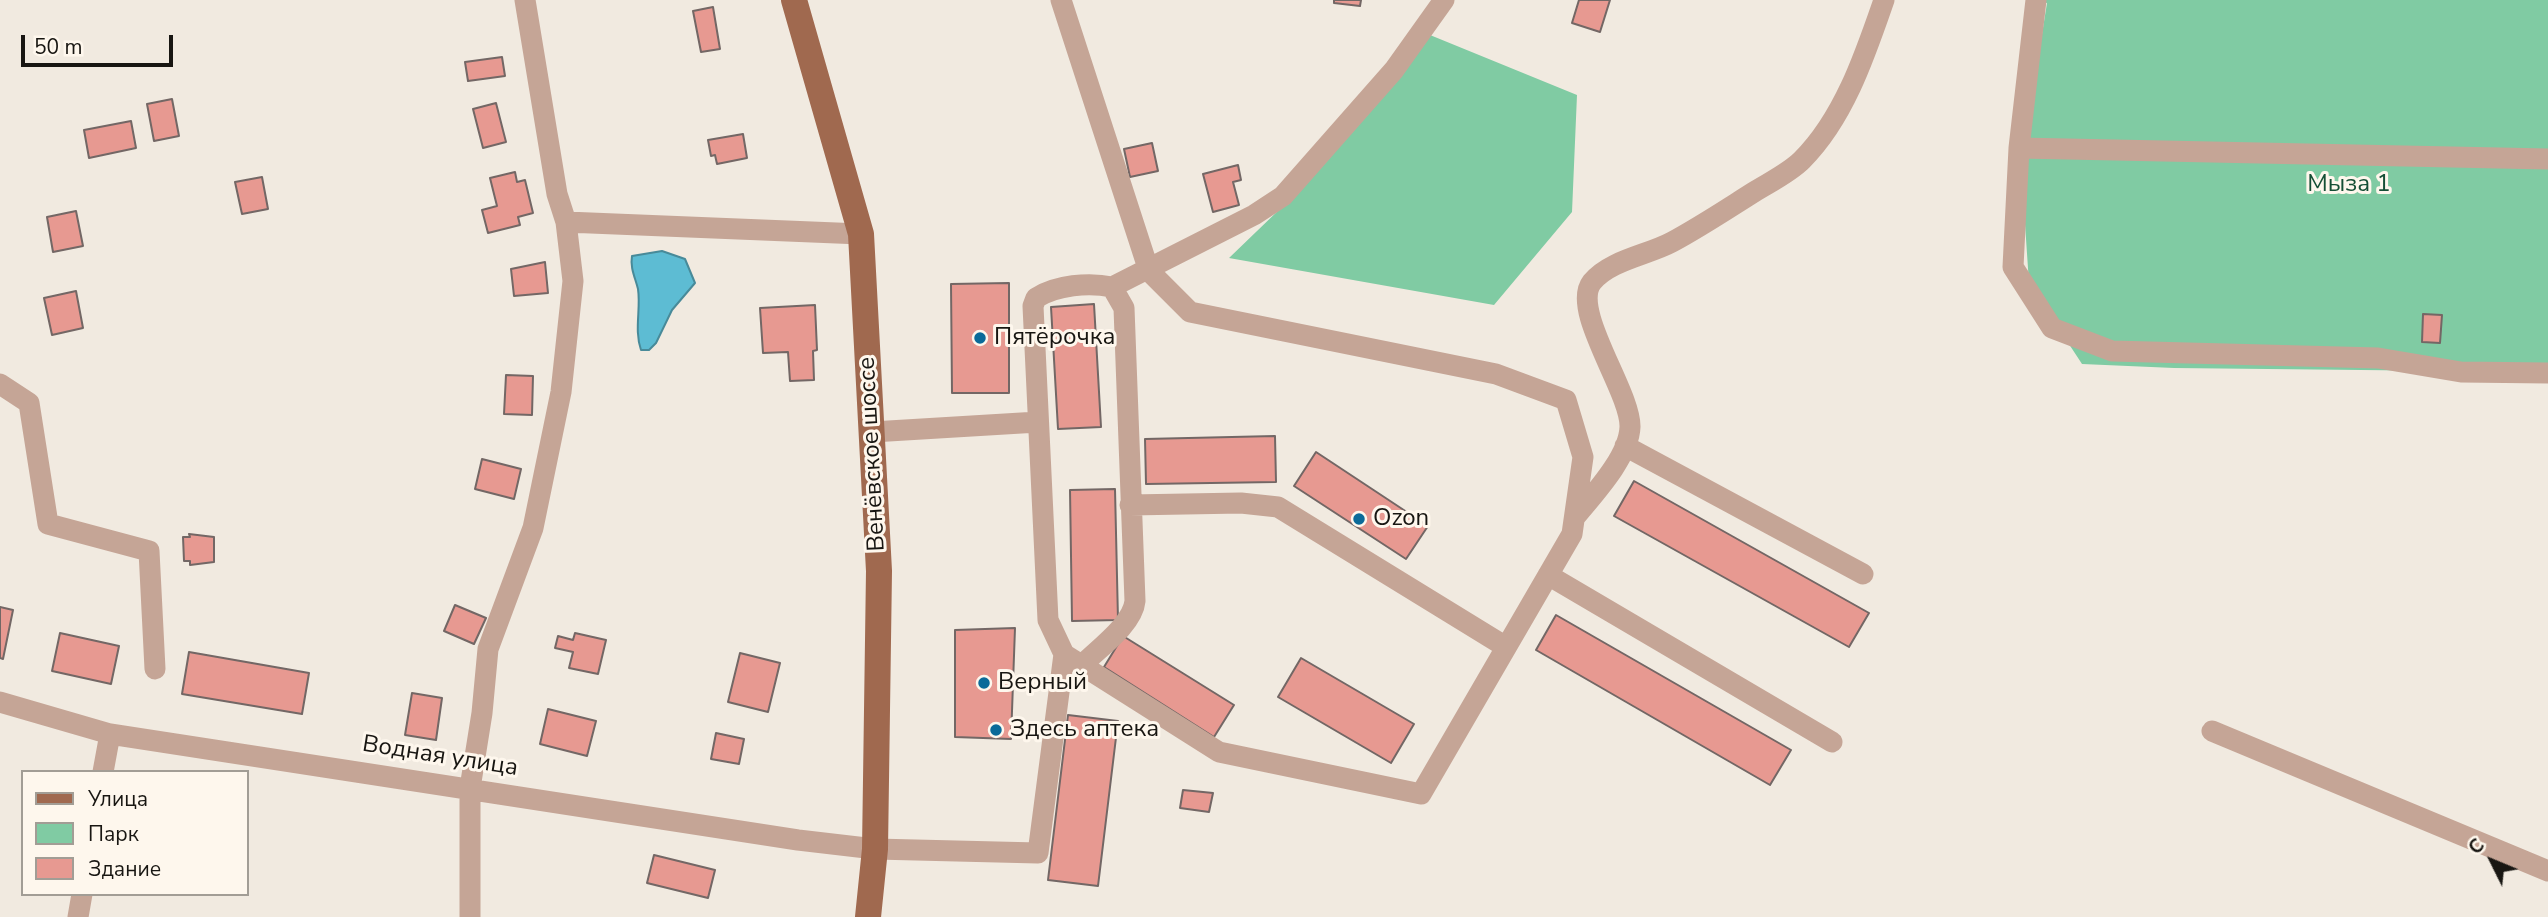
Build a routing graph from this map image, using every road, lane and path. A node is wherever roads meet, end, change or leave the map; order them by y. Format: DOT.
graph roads {
  1 [pos="524,0"];
  2 [pos="794,0"];
  3 [pos="1061,0"];
  4 [pos="1444,0"];
  5 [pos="1884,0"];
  6 [pos="2036,0"];
  7 [pos="2020,148"];
  8 [pos="2548,159"];
  9 [pos="566,222"];
  10 [pos="861,234"];
  11 [pos="1149,271"];
  12 [pos="1111,287"];
  13 [pos="2548,373"];
  14 [pos="0,384"];
  15 [pos="1038,422"];
  16 [pos="872,432"];
  17 [pos="1625,446"];
  18 [pos="1130,505"];
  19 [pos="1574,519"];
  20 [pos="1548,575"];
  21 [pos="1863,575"];
  22 [pos="1506,647"];
  23 [pos="1073,659"];
  24 [pos="155,669"];
  25 [pos="0,702"];
  26 [pos="2212,731"];
  27 [pos="110,734"];
  28 [pos="1832,742"];
  29 [pos="103,770"];
  30 [pos="470,788"];
  31 [pos="875,849"];
  32 [pos="2548,871"];
  33 [pos="82,896"];
  34 [pos="78,917"];
  35 [pos="470,917"];
  36 [pos="869,917"];
  1 -- 9 [label="street"];
  2 -- 10 [label="main road, Венёвское шоссе"];
  3 -- 11 [label="street"];
  4 -- 11 [label="street"];
  5 -- 17 [label="street"];
  6 -- 7 [label="street"];
  7 -- 8 [label="street"];
  7 -- 13 [label="street"];
  9 -- 10 [label="street"];
  9 -- 30 [label="street"];
  10 -- 16 [label="main road, Венёвское шоссе"];
  11 -- 12 [label="street"];
  11 -- 19 [label="street"];
  12 -- 15 [label="street"];
  12 -- 18 [label="street"];
  14 -- 24 [label="street"];
  15 -- 16 [label="street"];
  15 -- 23 [label="street"];
  16 -- 31 [label="main road, Венёвское шоссе"];
  17 -- 19 [label="street"];
  17 -- 21 [label="street"];
  18 -- 22 [label="street"];
  18 -- 23 [label="street"];
  19 -- 20 [label="street"];
  20 -- 22 [label="street"];
  20 -- 28 [label="street"];
  22 -- 23 [label="street"];
  23 -- 31 [label="street, Водная улица"];
  25 -- 27 [label="street, Водная улица"];
  26 -- 32 [label="street"];
  27 -- 29 [label="street"];
  27 -- 30 [label="street, Водная улица"];
  30 -- 31 [label="street, Водная улица"];
  30 -- 35 [label="street"];
  31 -- 36 [label="main road, Венёвское шоссе"];
  33 -- 34 [label="street"];
}
